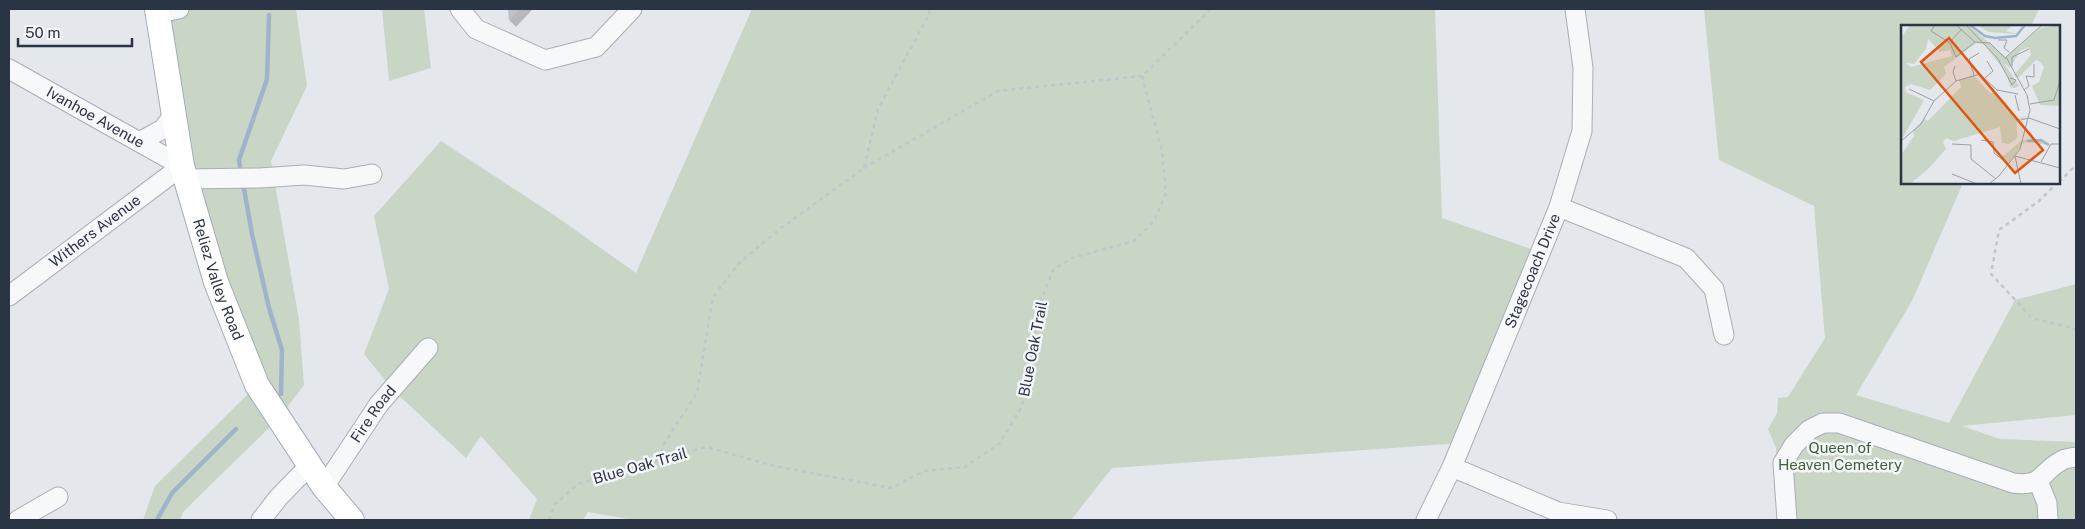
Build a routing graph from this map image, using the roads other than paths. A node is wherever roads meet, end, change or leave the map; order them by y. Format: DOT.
graph roads {
  1 [pos="460,9"];
  2 [pos="632,9"];
  3 [pos="1575,9"];
  4 [pos="165,10"];
  5 [pos="9,69"];
  6 [pos="174,114"];
  7 [pos="139,142"];
  8 [pos="183,172"];
  9 [pos="372,174"];
  10 [pos="1559,206"];
  11 [pos="9,296"];
  12 [pos="1724,335"];
  13 [pos="428,348"];
  14 [pos="2076,457"];
  15 [pos="310,466"];
  16 [pos="1452,467"];
  17 [pos="2038,481"];
  18 [pos="324,487"];
  19 [pos="58,497"];
  20 [pos="18,520"];
  21 [pos="261,520"];
  22 [pos="352,520"];
  23 [pos="1426,520"];
  24 [pos="1607,520"];
  25 [pos="1787,520"];
  26 [pos="2048,520"];
  1 -- 2 [label="street"];
  3 -- 10 [label="street, Stagecoach Drive"];
  4 -- 6 [label="main road, Reliez Valley Road"];
  5 -- 7 [label="street, Ivanhoe Avenue"];
  6 -- 7 [label="street"];
  6 -- 8 [label="main road, Reliez Valley Road"];
  7 -- 8 [label="street, Ivanhoe Avenue"];
  8 -- 9 [label="street"];
  8 -- 11 [label="street, Withers Avenue"];
  8 -- 15 [label="main road, Reliez Valley Road"];
  10 -- 12 [label="street"];
  10 -- 16 [label="street, Stagecoach Drive"];
  13 -- 18 [label="street, Fire Road"];
  14 -- 17 [label="street"];
  15 -- 18 [label="main road, Reliez Valley Road"];
  15 -- 21 [label="street"];
  16 -- 23 [label="street, Stagecoach Drive"];
  16 -- 24 [label="street"];
  17 -- 25 [label="street"];
  17 -- 26 [label="street"];
  18 -- 22 [label="main road, Reliez Valley Road"];
  19 -- 20 [label="street"];
}
